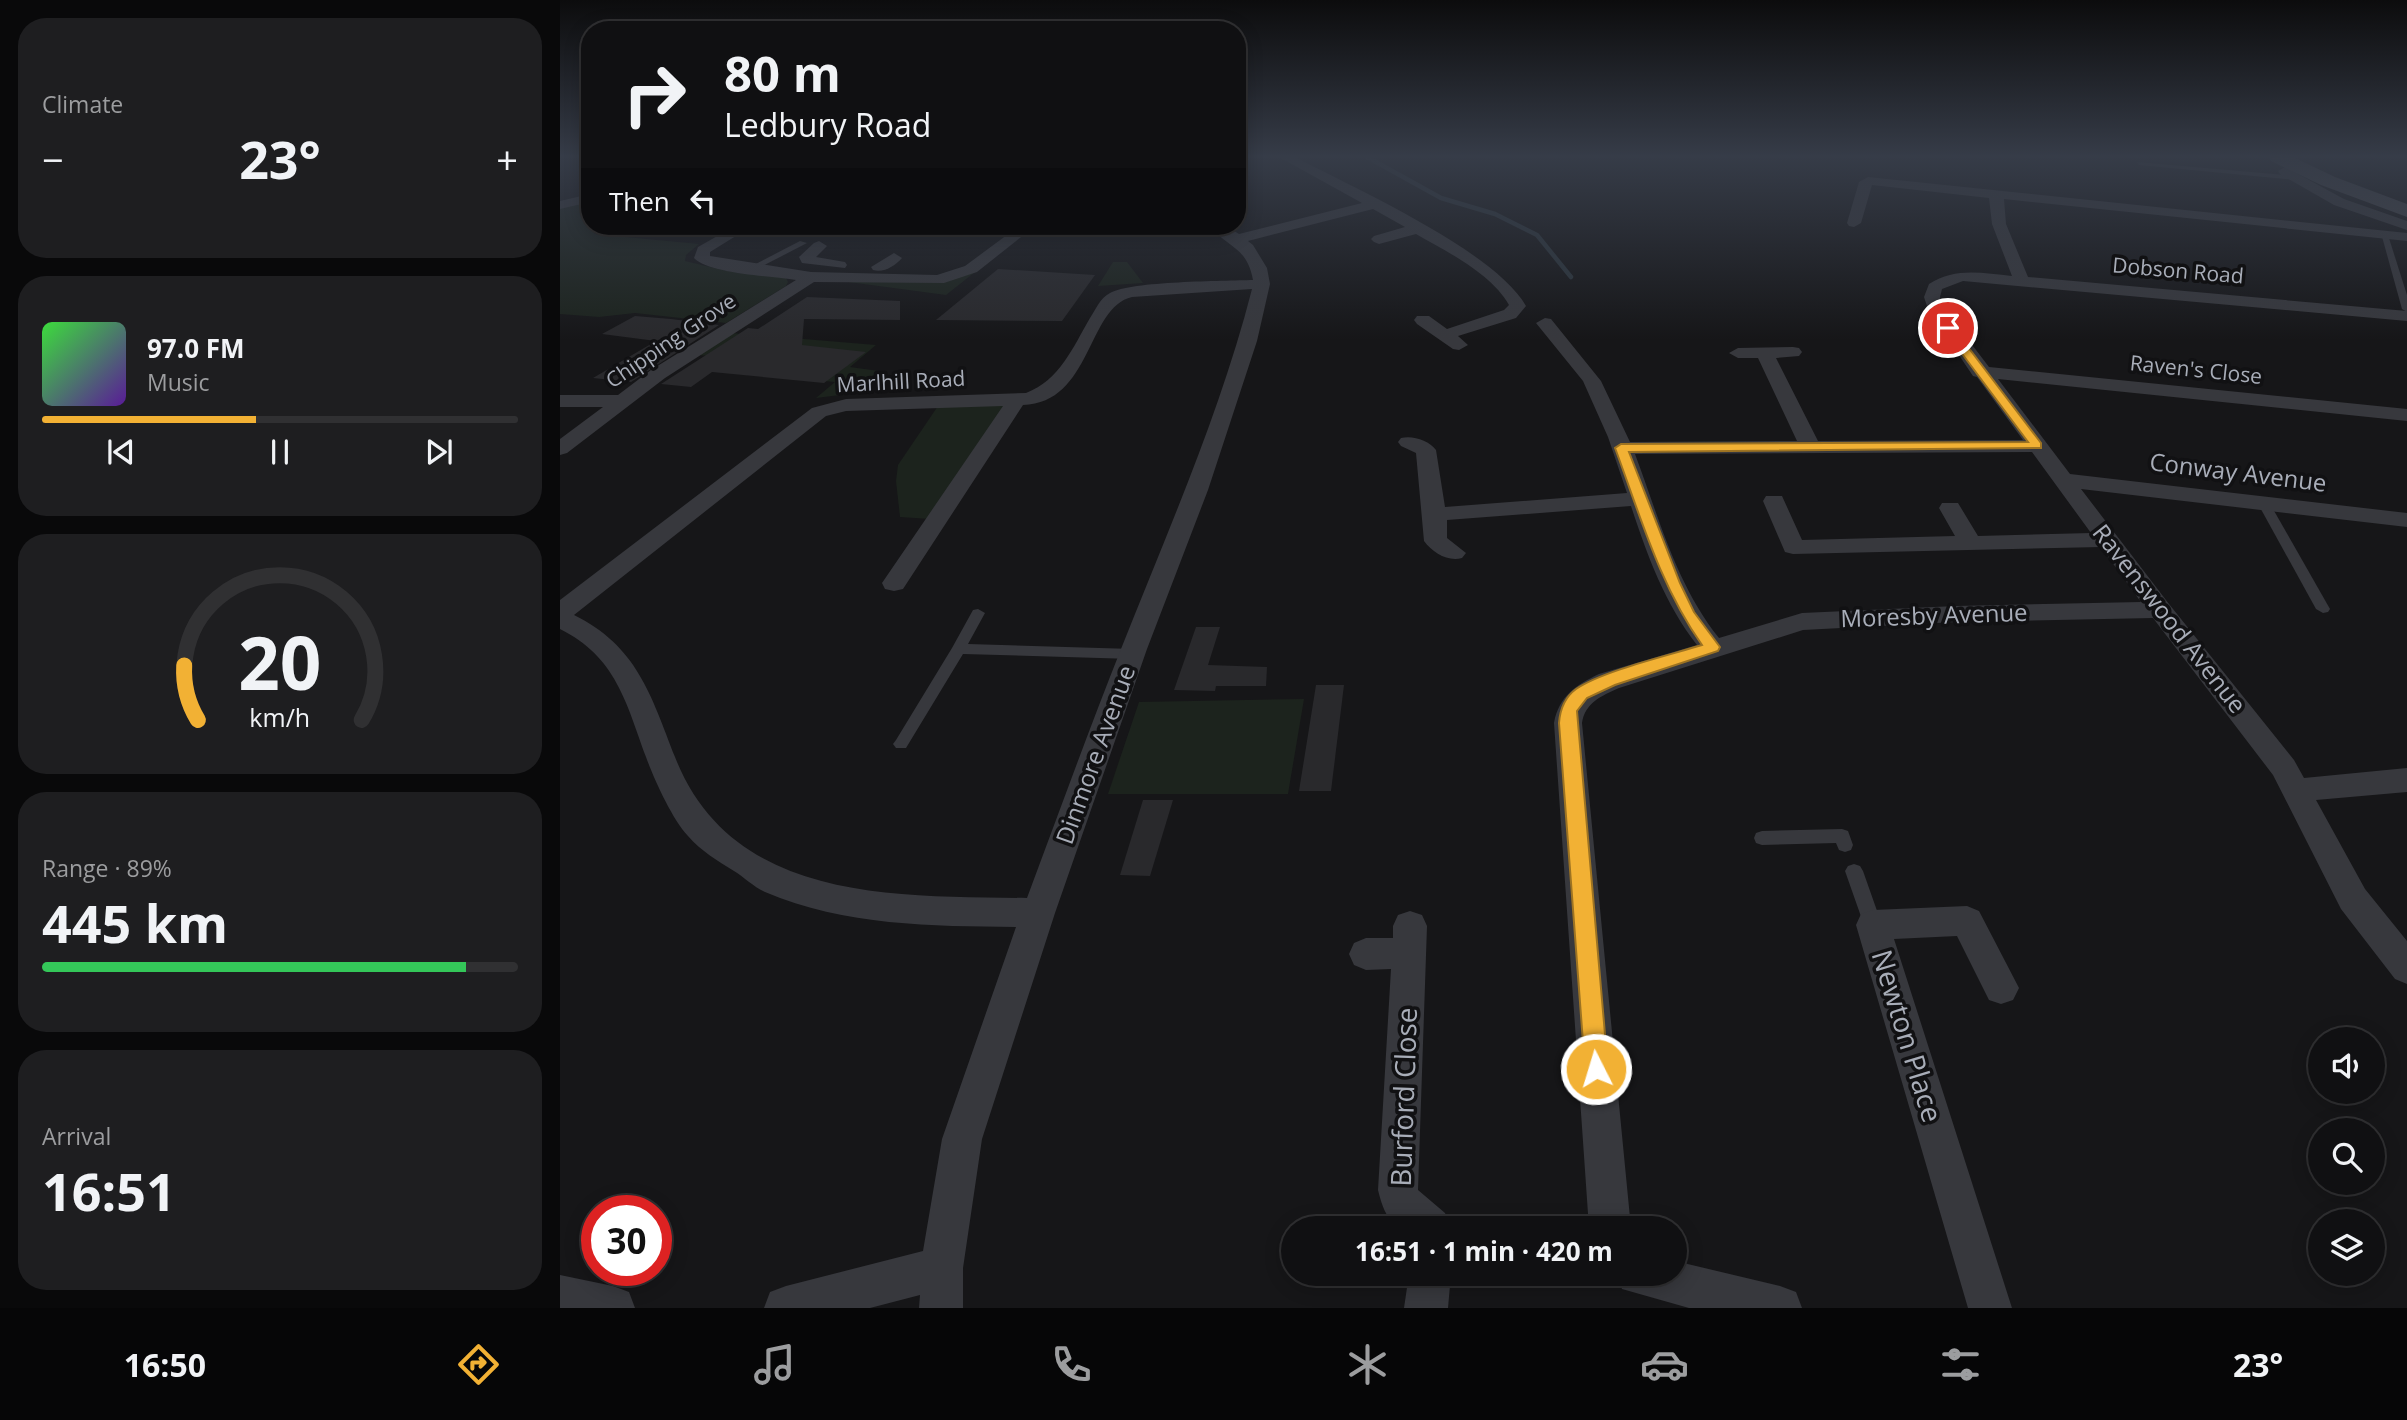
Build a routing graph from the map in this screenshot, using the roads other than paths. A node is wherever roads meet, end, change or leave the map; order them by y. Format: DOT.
graph roads {
  1 [pos="1301,218"];
  2 [pos="1398,218"];
  3 [pos="1855,218"];
  4 [pos="1998,218"];
  5 [pos="2224,218"];
  6 [pos="2385,218"];
  7 [pos="1854,223"];
  8 [pos="2407,226"];
  9 [pos="1246,228"];
  10 [pos="1416,229"];
  11 [pos="728,235"];
  12 [pos="1015,235"];
  13 [pos="1230,235"];
  14 [pos="2384,235"];
  15 [pos="2407,237"];
  16 [pos="1379,239"];
  17 [pos="811,245"];
  18 [pos="894,258"];
  19 [pos="752,268"];
  20 [pos="881,273"];
  21 [pos="811,277"];
  22 [pos="1946,279"];
  23 [pos="2021,279"];
  24 [pos="1262,284"];
  25 [pos="2407,309"];
  26 [pos="2407,316"];
  27 [pos="1423,320"];
  28 [pos="1545,323"];
  29 [pos="1452,340"];
  30 [pos="1793,352"];
  31 [pos="1738,353"];
  32 [pos="1765,353"];
  33 [pos="1980,372"];
  34 [pos="1017,400"];
  35 [pos="560,401"];
  36 [pos="619,401"];
  37 [pos="2407,415"];
  38 [pos="1425,444"];
  39 [pos="1810,446"];
  40 [pos="2037,446"];
  41 [pos="1621,448"];
  42 [pos="560,449"];
  43 [pos="2063,480"];
  44 [pos="1639,499"];
  45 [pos="1774,501"];
  46 [pos="2263,502"];
  47 [pos="1950,509"];
  48 [pos="1436,514"];
  49 [pos="2407,520"];
  50 [pos="2107,540"];
  51 [pos="1971,543"];
  52 [pos="1437,549"];
  53 [pos="893,583"];
  54 [pos="2323,609"];
  55 [pos="2160,610"];
  56 [pos="560,612"];
  57 [pos="978,613"];
  58 [pos="560,619"];
  59 [pos="1712,647"];
  60 [pos="959,649"];
  61 [pos="1133,654"];
  62 [pos="901,744"];
  63 [pos="2407,780"];
  64 [pos="2297,790"];
  65 [pos="1762,838"];
  66 [pos="1845,845"];
  67 [pos="1854,871"];
  68 [pos="1038,913"];
  69 [pos="1873,925"];
  70 [pos="1409,939"];
  71 [pos="1366,954"];
  72 [pos="2407,968"];
  73 [pos="2001,988"];
  74 [pos="1415,1216"];
  75 [pos="1609,1216"];
  76 [pos="1429,1286"];
  77 [pos="1687,1286"];
  78 [pos="941,1288"];
  79 [pos="560,1297"];
  80 [pos="613,1308"];
  81 [pos="786,1308"];
  82 [pos="1426,1308"];
  83 [pos="1780,1308"];
  84 [pos="1990,1308"];
  1 -- 9 [label="street"];
  2 -- 10 [label="street"];
  3 -- 7 [label="street"];
  4 -- 23 [label="street"];
  5 -- 14 [label="street"];
  6 -- 8 [label="street"];
  10 -- 16 [label="street"];
  10 -- 29 [label="street"];
  11 -- 19 [label="street"];
  12 -- 20 [label="street"];
  13 -- 24 [label="street"];
  14 -- 15 [label="street"];
  14 -- 25 [label="lane"];
  17 -- 19 [label="lane"];
  17 -- 20 [label="street"];
  18 -- 20 [label="street"];
  19 -- 21 [label="street"];
  20 -- 21 [label="street"];
  21 -- 36 [label="street, Chipping Grove"];
  22 -- 23 [label="street, Dobson Road"];
  22 -- 33 [label="street, Ravenswood Avenue"];
  23 -- 26 [label="street, Dobson Road"];
  24 -- 34 [label="street, Marlhill Road"];
  24 -- 61 [label="street, Dinmore Avenue"];
  27 -- 29 [label="street"];
  28 -- 41 [label="street"];
  30 -- 32 [label="street"];
  31 -- 32 [label="street"];
  32 -- 39 [label="street"];
  33 -- 37 [label="street, Raven's Close"];
  33 -- 40 [label="street, Ravenswood Avenue"];
  34 -- 53 [label="street"];
  34 -- 56 [label="street, Marlhill Road"];
  35 -- 36 [label="street"];
  36 -- 42 [label="street, Chipping Grove"];
  38 -- 48 [label="street"];
  39 -- 40 [label="street"];
  39 -- 41 [label="street"];
  40 -- 43 [label="street, Ravenswood Avenue"];
  41 -- 44 [label="street"];
  43 -- 46 [label="street, Conway Avenue"];
  43 -- 50 [label="street, Ravenswood Avenue"];
  44 -- 48 [label="street"];
  44 -- 59 [label="street"];
  45 -- 51 [label="street"];
  46 -- 49 [label="street, Conway Avenue"];
  46 -- 54 [label="lane"];
  47 -- 51 [label="street"];
  48 -- 52 [label="street"];
  50 -- 51 [label="street"];
  50 -- 55 [label="street, Ravenswood Avenue"];
  55 -- 59 [label="street, Moresby Avenue"];
  55 -- 64 [label="street, Ravenswood Avenue"];
  57 -- 60 [label="lane"];
  58 -- 68 [label="street"];
  59 -- 75 [label="street, Moresby Avenue"];
  60 -- 61 [label="lane"];
  60 -- 62 [label="lane"];
  61 -- 68 [label="street, Dinmore Avenue"];
  63 -- 64 [label="street"];
  64 -- 72 [label="street, Ravenswood Avenue"];
  65 -- 66 [label="lane"];
  67 -- 69 [label="lane"];
  68 -- 78 [label="street, Dinmore Avenue"];
  69 -- 73 [label="street, Newton Place"];
  69 -- 84 [label="street, Newton Place"];
  70 -- 71 [label="street, Burford Close"];
  70 -- 74 [label="street, Burford Close"];
  76 -- 82 [label="street"];
  77 -- 83 [label="street"];
  78 -- 81 [label="street"];
  79 -- 80 [label="street"];
}
